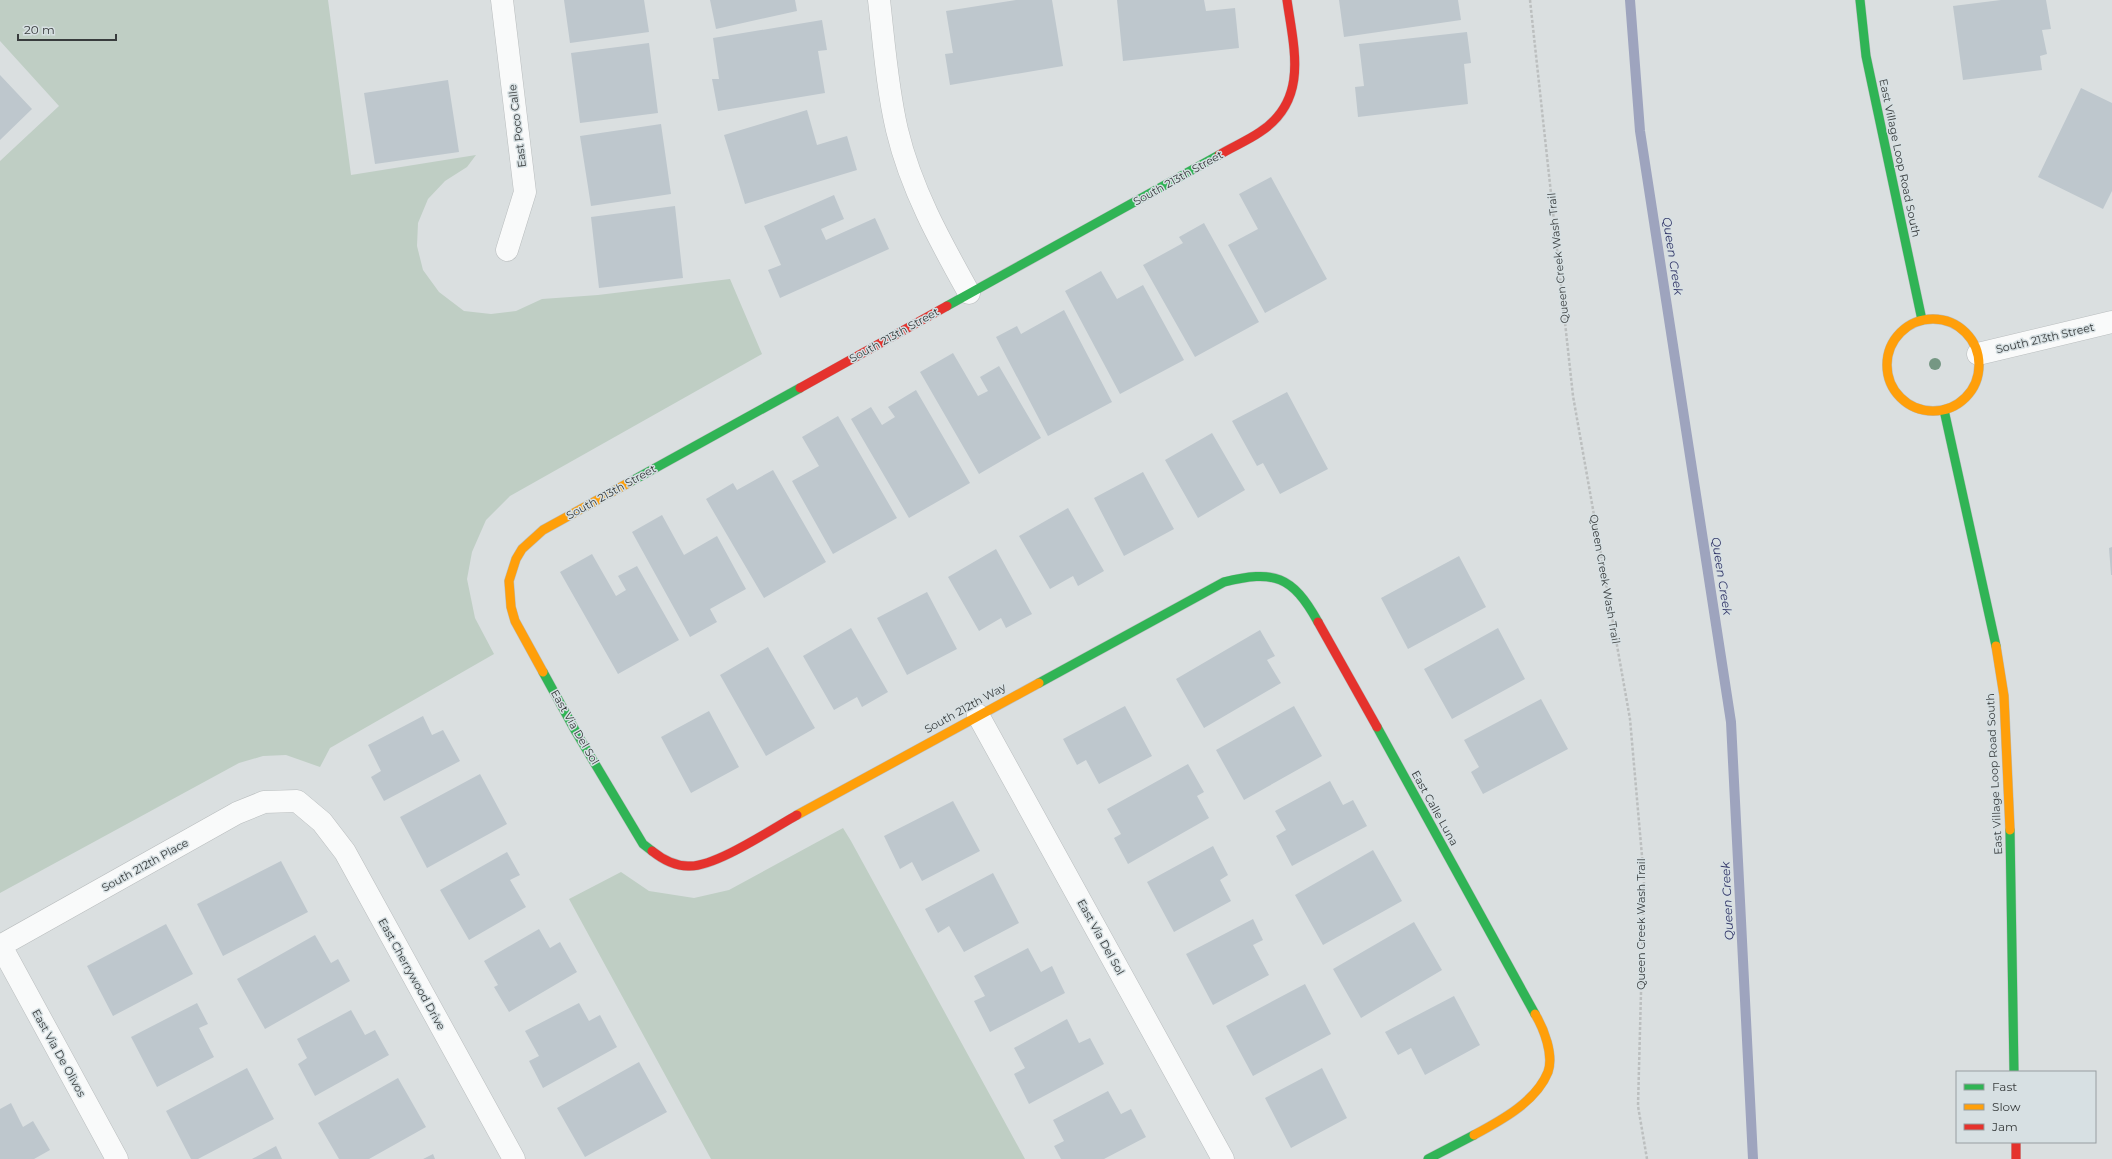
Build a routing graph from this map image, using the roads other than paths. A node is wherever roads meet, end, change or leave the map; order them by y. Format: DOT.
graph roads {
  1 [pos="502,0"];
  2 [pos="879,0"];
  3 [pos="1287,0"];
  4 [pos="1860,0"];
  5 [pos="507,250"];
  6 [pos="969,293"];
  7 [pos="1922,320"];
  8 [pos="2112,322"];
  9 [pos="1978,354"];
  10 [pos="1944,410"];
  11 [pos="510,571"];
  12 [pos="1269,574"];
  13 [pos="978,715"];
  14 [pos="297,801"];
  15 [pos="675,864"];
  16 [pos="0,946"];
  17 [pos="2014,1071"];
  18 [pos="2016,1143"];
  19 [pos="117,1159"];
  20 [pos="514,1159"];
  21 [pos="1223,1159"];
  22 [pos="1428,1159"];
  23 [pos="2016,1159"];
  1 -- 5 [label="street, East Poco Calle"];
  2 -- 6 [label="street"];
  3 -- 6 [label="street, South 213th Street"];
  4 -- 7 [label="street, East Village Loop Road South"];
  6 -- 11 [label="street, South 213th Street"];
  7 -- 9 [label="street"];
  7 -- 10 [label="street"];
  8 -- 9 [label="street, South 213th Street"];
  9 -- 10 [label="street"];
  10 -- 17 [label="street, East Village Loop Road South"];
  11 -- 15 [label="street, East Via Del Sol"];
  12 -- 13 [label="street, South 212th Way"];
  12 -- 22 [label="street, East Calle Luna"];
  13 -- 15 [label="street, South 212th Way"];
  13 -- 21 [label="street, East Via Del Sol"];
  14 -- 16 [label="street, South 212th Place"];
  14 -- 20 [label="street, East Cherrywood Drive"];
  16 -- 19 [label="street, East Via De Olivos"];
  18 -- 23 [label="street"];
}
